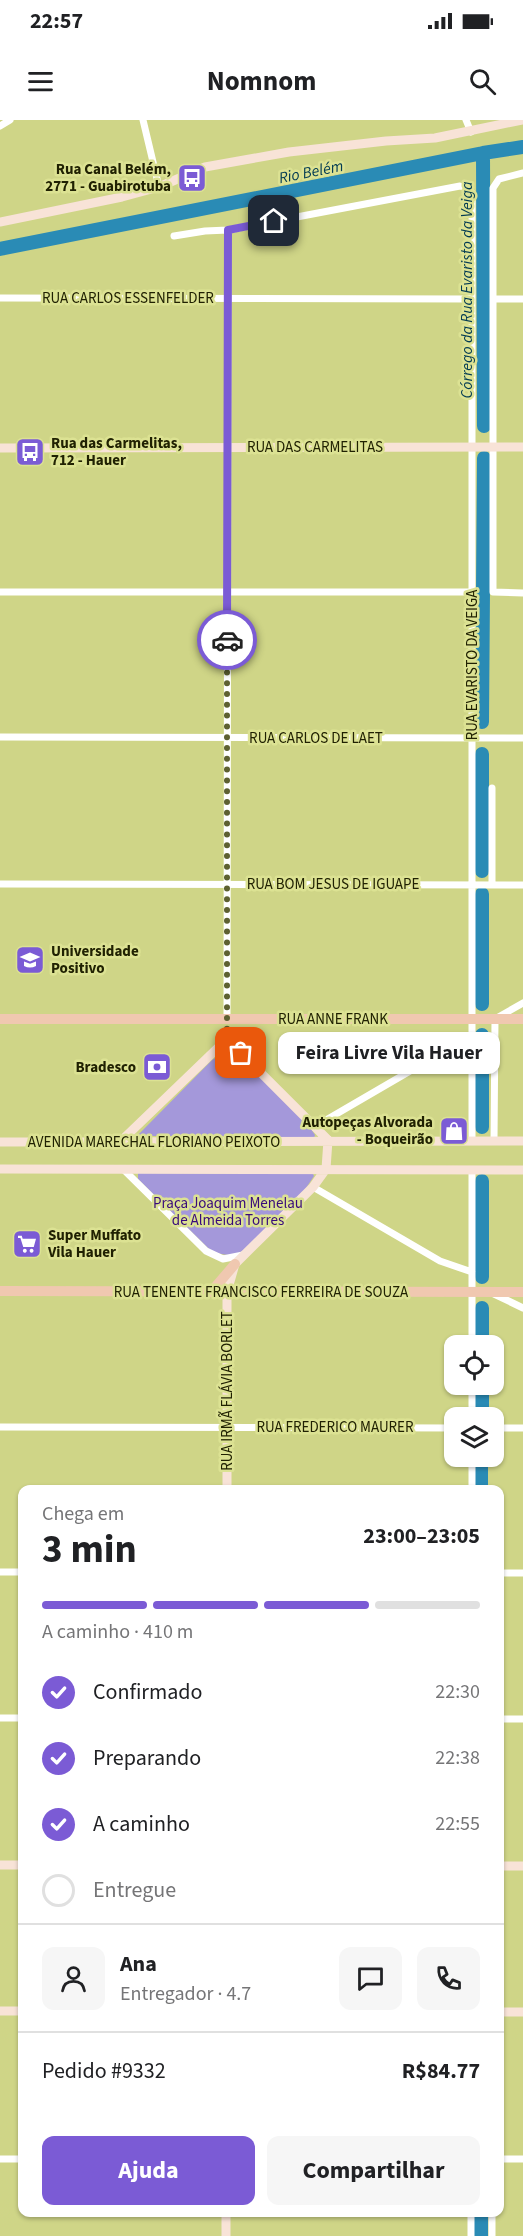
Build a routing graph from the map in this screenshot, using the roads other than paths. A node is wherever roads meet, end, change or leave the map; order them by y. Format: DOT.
graph roads {
  1 [pos="10,120"];
  2 [pos="143,120"];
  3 [pos="466,120"];
  4 [pos="522,120"];
  5 [pos="0,126"];
  6 [pos="471,132"];
  7 [pos="523,173"];
  8 [pos="159,187"];
  9 [pos="0,222"];
  10 [pos="228,230"];
  11 [pos="174,236"];
  12 [pos="0,298"];
  13 [pos="228,298"];
  14 [pos="472,299"];
  15 [pos="493,299"];
  16 [pos="523,299"];
  17 [pos="228,447"];
  18 [pos="472,447"];
  19 [pos="493,447"];
  20 [pos="523,447"];
  21 [pos="0,448"];
  22 [pos="0,592"];
  23 [pos="228,592"];
  24 [pos="472,592"];
  25 [pos="523,592"];
  26 [pos="0,737"];
  27 [pos="227,738"];
  28 [pos="472,738"];
  29 [pos="523,738"];
  30 [pos="492,788"];
  31 [pos="0,884"];
  32 [pos="227,884"];
  33 [pos="472,885"];
  34 [pos="492,885"];
  35 [pos="523,885"];
  36 [pos="523,1003"];
  37 [pos="0,1018"];
  38 [pos="227,1019"];
  39 [pos="472,1019"];
  40 [pos="495,1019"];
  41 [pos="523,1019"];
  42 [pos="472,1035"];
  43 [pos="227,1039"];
  44 [pos="314,1127"];
  45 [pos="328,1140"];
  46 [pos="472,1141"];
  47 [pos="494,1141"];
  48 [pos="523,1141"];
  49 [pos="0,1142"];
  50 [pos="120,1142"];
  51 [pos="0,1168"];
  52 [pos="123,1169"];
  53 [pos="326,1169"];
  54 [pos="472,1170"];
  55 [pos="523,1170"];
  56 [pos="313,1186"];
  57 [pos="243,1255"];
  58 [pos="235,1264"];
  59 [pos="472,1272"];
  60 [pos="0,1291"];
  61 [pos="211,1292"];
  62 [pos="227,1292"];
  63 [pos="472,1292"];
  64 [pos="489,1292"];
  65 [pos="523,1292"];
  66 [pos="523,1308"];
  67 [pos="472,1335"];
  68 [pos="0,1427"];
  69 [pos="227,1427"];
  70 [pos="444,1428"];
  71 [pos="504,1428"];
  72 [pos="523,1428"];
  73 [pos="472,1467"];
  74 [pos="227,1485"];
  75 [pos="472,1485"];
  76 [pos="0,1572"];
  77 [pos="18,1572"];
  78 [pos="504,1573"];
  79 [pos="523,1573"];
  80 [pos="0,1718"];
  81 [pos="18,1718"];
  82 [pos="504,1719"];
  83 [pos="523,1719"];
  84 [pos="0,1865"];
  85 [pos="18,1865"];
  86 [pos="504,1866"];
  87 [pos="523,1866"];
  88 [pos="0,2011"];
  89 [pos="18,2011"];
  90 [pos="504,2012"];
  91 [pos="523,2012"];
  92 [pos="0,2159"];
  93 [pos="18,2159"];
  94 [pos="504,2159"];
  95 [pos="523,2159"];
  96 [pos="226,2217"];
  97 [pos="471,2217"];
  98 [pos="492,2217"];
  99 [pos="226,2236"];
  100 [pos="471,2236"];
  101 [pos="492,2236"];
  1 -- 5 [label="street"];
  2 -- 8 [label="street"];
  3 -- 6 [label="street"];
  4 -- 6 [label="street"];
  6 -- 8 [label="street"];
  7 -- 15 [label="street, RUA EVARISTO DA VEIGA"];
  8 -- 9 [label="street"];
  10 -- 11 [label="street"];
  10 -- 13 [label="street"];
  10 -- 14 [label="street, RUA EVARISTO DA VEIGA"];
  12 -- 13 [label="street, RUA CARLOS ESSENFELDER"];
  13 -- 14 [label="street, RUA CARLOS ESSENFELDER"];
  13 -- 17 [label="street"];
  14 -- 18 [label="street, RUA EVARISTO DA VEIGA"];
  15 -- 16 [label="street"];
  15 -- 19 [label="street, RUA EVARISTO DA VEIGA"];
  17 -- 18 [label="street, RUA DAS CARMELITAS"];
  17 -- 21 [label="street, RUA DAS CARMELITAS"];
  17 -- 23 [label="street"];
  18 -- 19 [label="street, RUA DAS CARMELITAS"];
  18 -- 24 [label="street, RUA EVARISTO DA VEIGA"];
  19 -- 20 [label="street, RUA DAS CARMELITAS"];
  19 -- 25 [label="street, RUA EVARISTO DA VEIGA"];
  22 -- 23 [label="street"];
  23 -- 24 [label="street"];
  23 -- 27 [label="street"];
  24 -- 28 [label="street, RUA EVARISTO DA VEIGA"];
  26 -- 27 [label="street, RUA CARLOS DE LAET"];
  27 -- 28 [label="street, RUA CARLOS DE LAET"];
  27 -- 32 [label="street"];
  28 -- 29 [label="street, RUA CARLOS DE LAET"];
  28 -- 33 [label="street, RUA EVARISTO DA VEIGA"];
  30 -- 34 [label="street"];
  31 -- 32 [label="street, RUA BOM JESUS DE IGUAPE"];
  32 -- 33 [label="street, RUA BOM JESUS DE IGUAPE"];
  32 -- 38 [label="street"];
  33 -- 34 [label="street, RUA BOM JESUS DE IGUAPE"];
  33 -- 39 [label="street, RUA EVARISTO DA VEIGA"];
  34 -- 35 [label="street, RUA BOM JESUS DE IGUAPE"];
  36 -- 40 [label="street"];
  37 -- 38 [label="main road, RUA ANNE FRANK"];
  38 -- 39 [label="main road, RUA ANNE FRANK"];
  38 -- 43 [label="street"];
  39 -- 40 [label="main road, RUA ANNE FRANK"];
  39 -- 42 [label="street, RUA EVARISTO DA VEIGA"];
  40 -- 41 [label="main road, RUA ANNE FRANK"];
  40 -- 47 [label="street"];
  42 -- 44 [label="street"];
  42 -- 46 [label="street, RUA EVARISTO DA VEIGA"];
  43 -- 44 [label="street"];
  43 -- 50 [label="street"];
  44 -- 45 [label="street"];
  45 -- 46 [label="street, AVENIDA MARECHAL FLORIANO PEIXOTO"];
  45 -- 50 [label="street, AVENIDA MARECHAL FLORIANO PEIXOTO"];
  45 -- 53 [label="street"];
  46 -- 47 [label="street, AVENIDA MARECHAL FLORIANO PEIXOTO"];
  47 -- 48 [label="street, AVENIDA MARECHAL FLORIANO PEIXOTO"];
  49 -- 50 [label="street, AVENIDA MARECHAL FLORIANO PEIXOTO"];
  51 -- 52 [label="street, AVENIDA MARECHAL FLORIANO PEIXOTO"];
  52 -- 53 [label="street, AVENIDA MARECHAL FLORIANO PEIXOTO"];
  52 -- 57 [label="street"];
  53 -- 54 [label="street, AVENIDA MARECHAL FLORIANO PEIXOTO"];
  53 -- 56 [label="street"];
  54 -- 55 [label="street, AVENIDA MARECHAL FLORIANO PEIXOTO"];
  54 -- 59 [label="street"];
  56 -- 57 [label="street"];
  56 -- 59 [label="street"];
  57 -- 58 [label="street"];
  58 -- 61 [label="main road"];
  58 -- 62 [label="street, RUA IRMÃ FLÁVIA BORLET"];
  59 -- 63 [label="street"];
  60 -- 61 [label="main road, RUA TENENTE FRANCISCO FERREIRA DE SOUZA"];
  61 -- 62 [label="main road, RUA TENENTE FRANCISCO FERREIRA DE SOUZA"];
  62 -- 63 [label="main road, RUA TENENTE FRANCISCO FERREIRA DE SOUZA"];
  62 -- 69 [label="street, RUA IRMÃ FLÁVIA BORLET"];
  63 -- 64 [label="main road, RUA TENENTE FRANCISCO FERREIRA DE SOUZA"];
  63 -- 67 [label="street"];
  64 -- 65 [label="main road, RUA TENENTE FRANCISCO FERREIRA DE SOUZA"];
  64 -- 66 [label="street"];
  68 -- 69 [label="street, RUA FREDERICO MAURER"];
  69 -- 70 [label="street, RUA FREDERICO MAURER"];
  69 -- 74 [label="street, RUA IRMÃ FLÁVIA BORLET"];
  71 -- 72 [label="street"];
  73 -- 75 [label="street"];
  76 -- 77 [label="street"];
  78 -- 79 [label="street"];
  80 -- 81 [label="street"];
  82 -- 83 [label="street"];
  84 -- 85 [label="street"];
  86 -- 87 [label="street"];
  88 -- 89 [label="street"];
  90 -- 91 [label="street"];
  92 -- 93 [label="street"];
  94 -- 95 [label="street"];
  96 -- 99 [label="street"];
  97 -- 100 [label="street"];
  98 -- 101 [label="street"];
}
